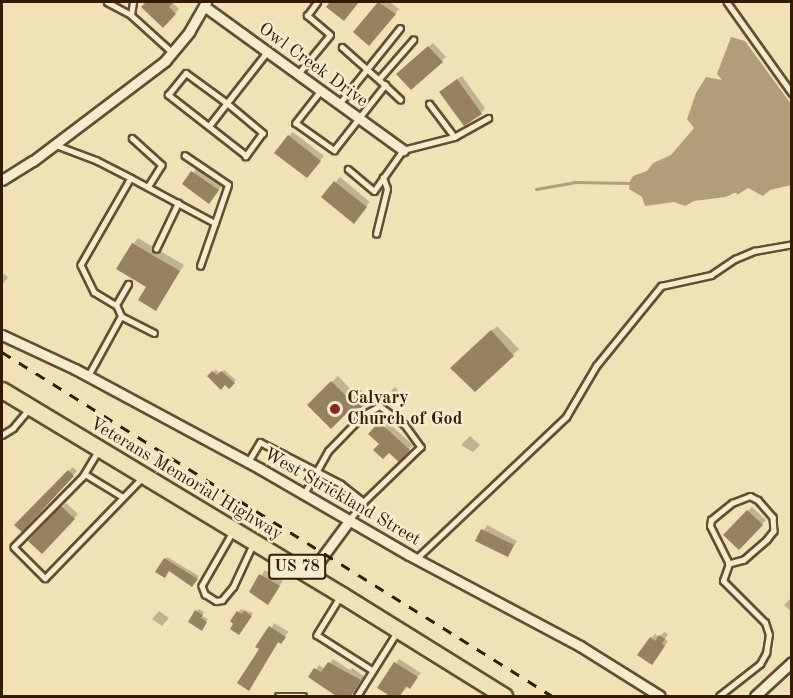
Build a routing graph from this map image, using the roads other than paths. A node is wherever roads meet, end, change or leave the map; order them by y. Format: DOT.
graph roads {
  1 [pos="107,2"];
  2 [pos="133,2"];
  3 [pos="317,2"];
  4 [pos="728,2"];
  5 [pos="205,4"];
  6 [pos="131,15"];
  7 [pos="400,28"];
  8 [pos="413,40"];
  9 [pos="342,47"];
  10 [pos="172,52"];
  11 [pos="267,52"];
  12 [pos="368,69"];
  13 [pos="298,74"];
  14 [pos="379,79"];
  15 [pos="385,85"];
  16 [pos="321,91"];
  17 [pos="792,93"];
  18 [pos="400,99"];
  19 [pos="226,103"];
  20 [pos="339,104"];
  21 [pos="429,104"];
  22 [pos="358,118"];
  23 [pos="488,118"];
  24 [pos="209,126"];
  25 [pos="454,137"];
  26 [pos="132,138"];
  27 [pos="55,145"];
  28 [pos="404,150"];
  29 [pos="185,156"];
  30 [pos="348,169"];
  31 [pos="131,178"];
  32 [pos="383,178"];
  33 [pos="2,180"];
  34 [pos="148,187"];
  35 [pos="178,203"];
  36 [pos="215,223"];
  37 [pos="376,234"];
  38 [pos="792,244"];
  39 [pos="156,249"];
  40 [pos="200,266"];
  41 [pos="128,284"];
  42 [pos="116,305"];
  43 [pos="122,316"];
  44 [pos="154,333"];
  45 [pos="2,335"];
  46 [pos="88,376"];
  47 [pos="2,390"];
  48 [pos="30,408"];
  49 [pos="2,435"];
  50 [pos="99,449"];
  51 [pos="248,462"];
  52 [pos="318,471"];
  53 [pos="85,474"];
  54 [pos="144,476"];
  55 [pos="304,494"];
  56 [pos="123,497"];
  57 [pos="364,502"];
  58 [pos="349,521"];
  59 [pos="234,530"];
  60 [pos="254,542"];
  61 [pos="417,558"];
  62 [pos="729,564"];
  63 [pos="309,575"];
  64 [pos="342,595"];
  65 [pos="399,630"];
  66 [pos="792,662"];
  67 [pos="372,670"];
  68 [pos="278,696"];
  69 [pos="304,696"];
  70 [pos="357,696"];
  71 [pos="504,696"];
  72 [pos="660,696"];
  73 [pos="719,696"];
  74 [pos="755,696"];
  1 -- 6 [label="lane"];
  2 -- 6 [label="lane"];
  3 -- 13 [label="lane"];
  4 -- 17 [label="lane"];
  5 -- 10 [label="street"];
  5 -- 11 [label="street, Owl Creek Drive"];
  6 -- 10 [label="lane"];
  7 -- 12 [label="lane"];
  8 -- 14 [label="lane"];
  9 -- 12 [label="lane"];
  10 -- 27 [label="street"];
  11 -- 13 [label="street, Owl Creek Drive"];
  11 -- 19 [label="lane"];
  12 -- 14 [label="lane"];
  12 -- 20 [label="lane"];
  13 -- 16 [label="street, Owl Creek Drive"];
  14 -- 15 [label="lane"];
  15 -- 18 [label="lane"];
  15 -- 22 [label="lane"];
  16 -- 20 [label="street, Owl Creek Drive"];
  16 -- 22 [label="lane"];
  19 -- 24 [label="lane"];
  19 -- 24 [label="lane"];
  19 -- 24 [label="lane"];
  20 -- 22 [label="street, Owl Creek Drive"];
  21 -- 25 [label="lane"];
  22 -- 28 [label="street, Owl Creek Drive"];
  23 -- 25 [label="lane"];
  25 -- 28 [label="lane"];
  26 -- 34 [label="lane"];
  27 -- 31 [label="lane"];
  27 -- 33 [label="street"];
  28 -- 32 [label="lane"];
  29 -- 36 [label="lane"];
  30 -- 32 [label="lane"];
  31 -- 34 [label="lane"];
  31 -- 42 [label="lane"];
  32 -- 37 [label="lane"];
  34 -- 35 [label="lane"];
  35 -- 36 [label="lane"];
  35 -- 39 [label="lane"];
  36 -- 40 [label="lane"];
  38 -- 61 [label="lane"];
  41 -- 42 [label="lane"];
  42 -- 43 [label="lane"];
  43 -- 44 [label="lane"];
  43 -- 46 [label="lane"];
  45 -- 46 [label="street, West Strickland Street"];
  46 -- 51 [label="street, West Strickland Street"];
  47 -- 48 [label="main road, Veterans Memorial Highway / US 78"];
  48 -- 49 [label="lane"];
  48 -- 50 [label="main road, Veterans Memorial Highway / US 78"];
  50 -- 53 [label="lane"];
  50 -- 54 [label="main road, Veterans Memorial Highway / US 78"];
  51 -- 52 [label="lane"];
  51 -- 55 [label="street, West Strickland Street"];
  52 -- 55 [label="lane"];
  52 -- 57 [label="lane"];
  52 -- 57 [label="lane"];
  53 -- 56 [label="lane"];
  53 -- 56 [label="lane"];
  54 -- 56 [label="lane"];
  54 -- 59 [label="main road, Veterans Memorial Highway / US 78"];
  55 -- 58 [label="street, West Strickland Street"];
  57 -- 58 [label="lane"];
  58 -- 61 [label="street, West Strickland Street"];
  58 -- 63 [label="street"];
  59 -- 60 [label="main road, Veterans Memorial Highway / US 78"];
  59 -- 60 [label="lane"];
  60 -- 63 [label="main road, Veterans Memorial Highway / US 78"];
  61 -- 72 [label="street, West Strickland Street"];
  62 -- 62 [label="lane"];
  62 -- 73 [label="lane"];
  63 -- 64 [label="main road, Veterans Memorial Highway / US 78"];
  64 -- 65 [label="main road, Veterans Memorial Highway / US 78"];
  64 -- 67 [label="lane"];
  65 -- 67 [label="lane"];
  65 -- 71 [label="main road, Veterans Memorial Highway / US 78"];
  66 -- 74 [label="street"];
  67 -- 70 [label="lane"];
  68 -- 69 [label="lane"];
}
